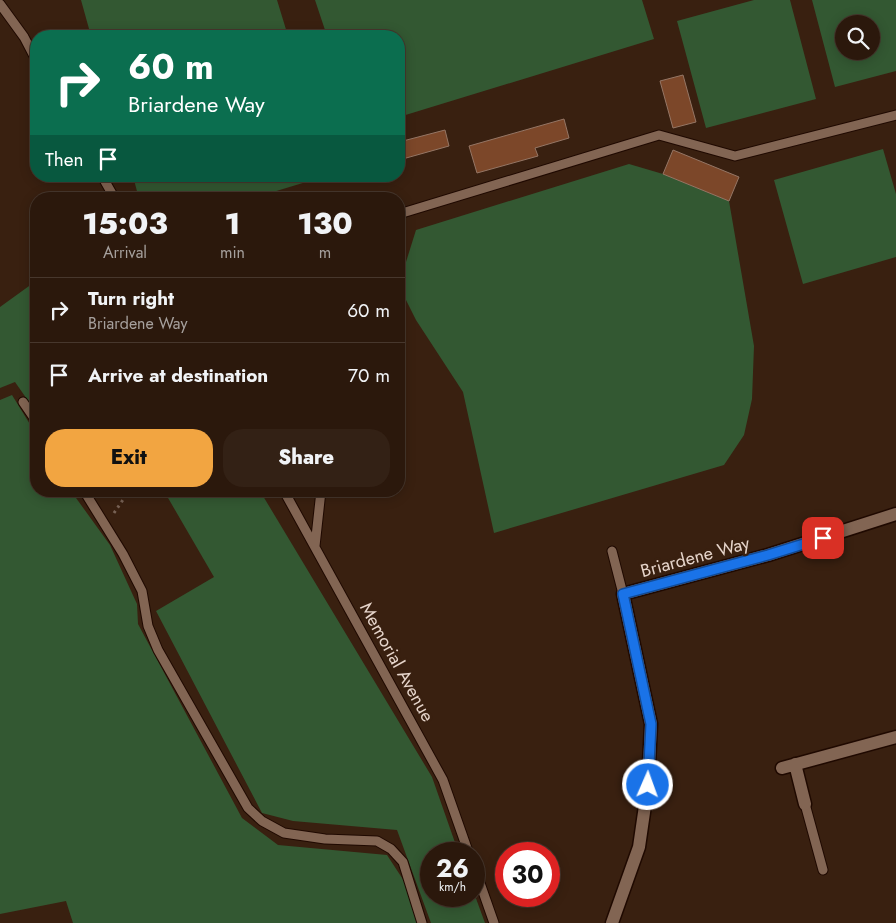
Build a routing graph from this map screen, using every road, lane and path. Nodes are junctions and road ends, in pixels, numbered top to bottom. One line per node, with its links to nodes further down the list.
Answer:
1 (0, 4): 2 (lane)
2 (30, 51)
3 (896, 115): 4 (lane)
4 (405, 212)
5 (23, 402): 6 (lane)
6 (30, 412)
7 (88, 497): 12 (lane)
8 (125, 497): 12 (path)
9 (287, 497): 13 (lane, Memorial Avenue)
10 (321, 497): 13 (lane)
11 (896, 514): 15 (street, Briardene Way)
12 (105, 525): 23 (lane)
13 (314, 546): 20 (lane, Memorial Avenue)
14 (612, 551): 15 (lane)
15 (623, 594): 25 (street, Briardene Way)
16 (896, 737): 17 (street)
17 (795, 764): 18 (street); 19 (street)
18 (782, 768)
19 (806, 804): 21 (lane)
20 (465, 842)
21 (824, 870)
22 (485, 897): 24 (lane)
23 (422, 923)
24 (494, 923)
25 (612, 923)

